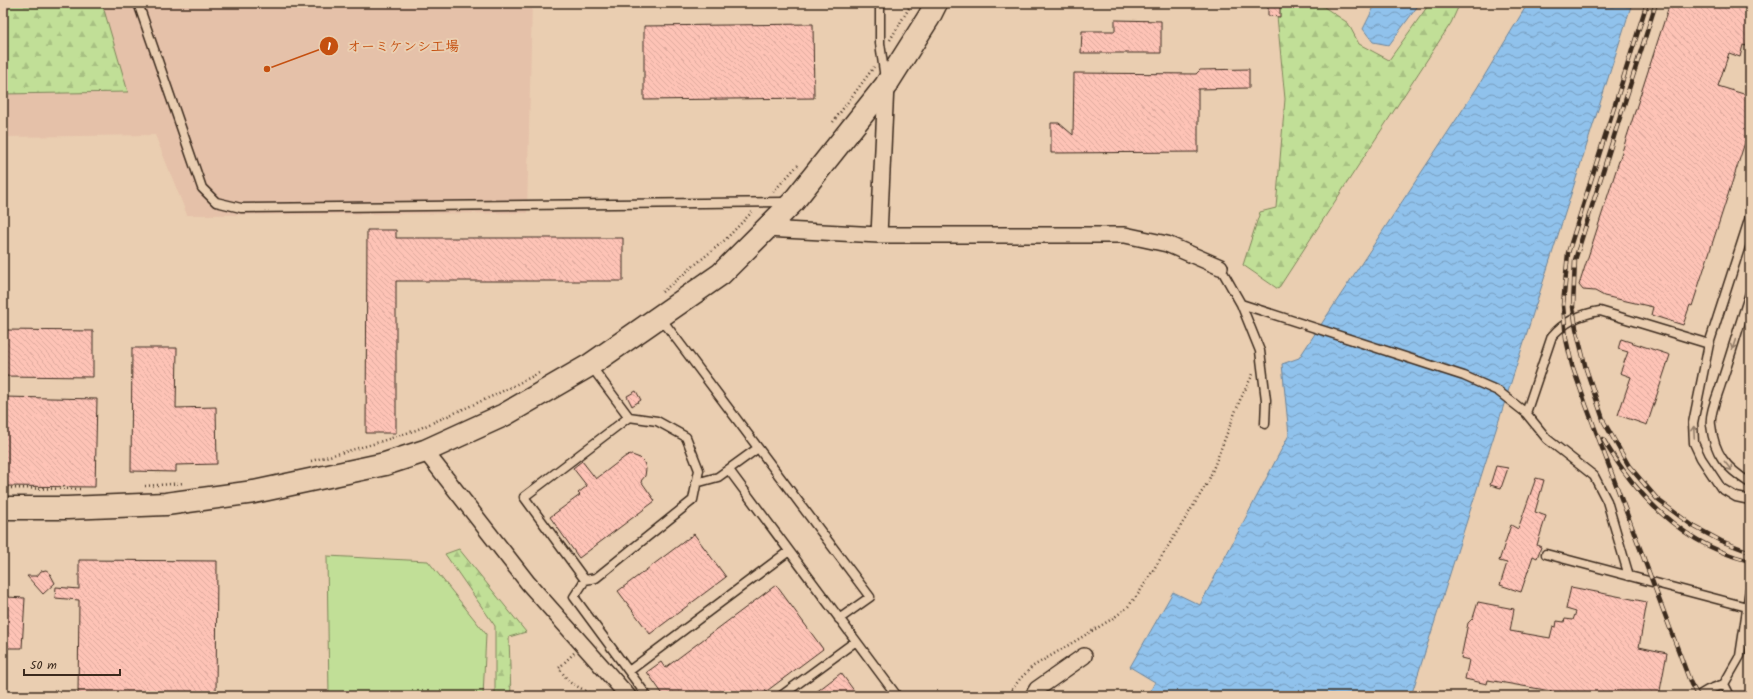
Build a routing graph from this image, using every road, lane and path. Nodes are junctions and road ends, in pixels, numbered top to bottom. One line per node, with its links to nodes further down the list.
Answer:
1 (138, 3): 9 (lane)
2 (880, 3): 5 (lane)
3 (912, 3): 5 (path)
4 (936, 3): 6 (street)
5 (882, 54): 6 (lane); 7 (path)
6 (886, 85): 10 (street); 13 (street)
7 (832, 123)
8 (803, 160): 9 (path)
9 (762, 202): 10 (lane); 16 (path)
10 (793, 202): 12 (street)
11 (1750, 217): 19 (lane)
12 (765, 229): 13 (street); 18 (street)
13 (879, 235): 14 (street)
14 (1220, 267): 17 (lane)
15 (1750, 293): 32 (lane, one-way to 32)
16 (660, 294)
17 (1241, 304): 20 (lane); 23 (lane)
18 (660, 316): 21 (street); 26 (lane)
19 (1709, 344): 23 (lane); 36 (lane, one-way to 19)
20 (1260, 351): 25 (lane); 55 (path)
21 (590, 365): 24 (lane); 27 (street)
22 (548, 368): 28 (path)
23 (1526, 413): 40 (lane)
24 (629, 417): 31 (lane); 41 (lane)
25 (1265, 424)
26 (758, 448): 29 (lane); 44 (lane)
27 (425, 451): 37 (street); 46 (street)
28 (308, 462)
29 (729, 470): 31 (lane); 38 (lane)
30 (191, 482): 33 (path)
31 (696, 483): 41 (lane)
32 (1750, 483)
33 (139, 487)
34 (3, 488): 35 (path)
35 (86, 489)
36 (1750, 500)
37 (3, 508)
38 (789, 551): 44 (lane); 48 (lane)
39 (1546, 554): 40 (lane)
40 (1630, 576): 43 (lane)
41 (584, 580): 48 (lane)
42 (1750, 590): 43 (lane)
43 (1747, 607): 49 (lane)
44 (839, 619): 45 (lane)
45 (856, 641): 53 (lane); 54 (lane)
46 (583, 644): 50 (path); 51 (street)
47 (1084, 656): 56 (street)
48 (629, 671): 52 (lane)
49 (1724, 684): 57 (lane); 58 (lane)
50 (595, 696)
51 (628, 696)
52 (647, 696)
53 (781, 696)
54 (897, 696)
55 (1007, 696)
56 (1033, 696)
57 (1698, 696)
58 (1730, 696)

